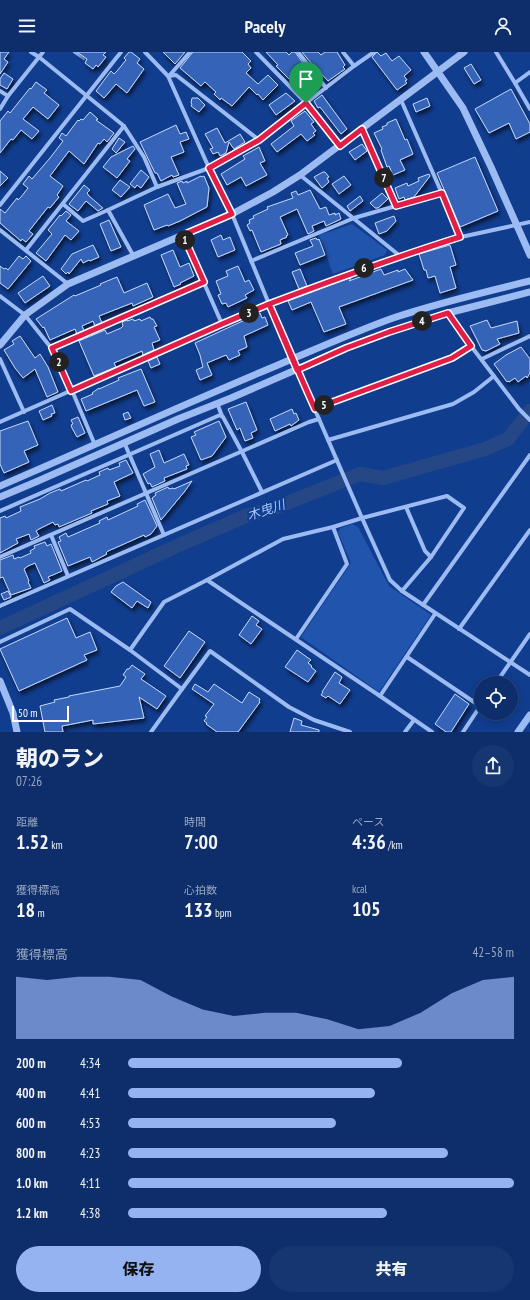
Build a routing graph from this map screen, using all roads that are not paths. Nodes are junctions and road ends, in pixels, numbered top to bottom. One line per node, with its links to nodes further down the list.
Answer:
1 (32, 52): 13 (street)
2 (43, 52): 13 (street)
3 (121, 52): 21 (street)
4 (145, 52): 17 (street)
5 (190, 52): 17 (street)
6 (256, 52): 24 (street)
7 (298, 52): 19 (street)
8 (343, 52): 14 (street)
9 (374, 52): 14 (street)
10 (424, 52): 15 (street)
11 (464, 52): 15 (street)
12 (496, 52): 18 (street)
13 (39, 57): 21 (street); 22 (street)
14 (354, 66): 19 (street)
15 (439, 72): 23 (street); 42 (street)
16 (530, 72): 18 (street)
17 (168, 76): 29 (street); 31 (street)
18 (515, 83): 26 (street)
19 (326, 88): 24 (street)
20 (0, 91): 22 (street)
21 (86, 95): 27 (street); 36 (street)
22 (8, 96): 25 (street)
23 (401, 100): 28 (street); 34 (street)
24 (306, 103): 29 (street); 30 (street)
25 (0, 109)
26 (530, 109)
27 (124, 126): 33 (street); 35 (street)
28 (362, 129): 30 (street); 37 (street)
29 (259, 140): 31 (street)
30 (340, 146): 32 (street)
31 (209, 168): 33 (street); 39 (street)
32 (300, 175): 39 (street); 40 (street)
33 (157, 187): 38 (street)
34 (442, 193): 37 (street); 45 (street)
35 (63, 204): 38 (street); 46 (street)
36 (0, 205)
37 (396, 206): 40 (street)
38 (108, 210): 47 (street)
39 (232, 214): 44 (street); 50 (street)
40 (354, 218): 49 (street); 50 (street)
41 (530, 222): 42 (street)
42 (516, 225): 45 (street); 48 (street)
43 (0, 230): 46 (street)
44 (183, 235): 47 (street); 52 (street)
45 (460, 237): 49 (street)
46 (26, 250): 53 (street)
47 (133, 255): 53 (street)
48 (530, 255)
49 (400, 256): 56 (street)
50 (251, 261): 56 (street)
51 (530, 281): 64 (street)
52 (204, 282): 59 (street); 63 (street)
53 (68, 284): 58 (street)
54 (530, 292): 57 (street)
55 (0, 296): 58 (street)
56 (269, 304): 59 (street); 64 (street)
57 (448, 313): 62 (street); 67 (street)
58 (25, 315): 61 (street); 63 (street)
59 (222, 324): 69 (street)
60 (530, 336): 66 (street)
61 (0, 345)
62 (471, 346): 66 (street); 71 (street)
63 (52, 348): 69 (street)
64 (293, 358): 67 (street); 79 (street)
65 (0, 359): 72 (street)
66 (482, 359): 68 (street)
67 (297, 370): 70 (street); 71 (street)
68 (494, 376): 75 (street); 77 (street)
69 (71, 391): 72 (street); 79 (street)
70 (217, 403): 73 (street); 78 (street)
71 (315, 409): 74 (street)
72 (24, 412): 76 (street)
73 (223, 417): 80 (street); 81 (street)
74 (319, 419): 77 (street); 80 (street)
75 (530, 420)
76 (0, 422)
77 (328, 440): 83 (street)
78 (124, 442): 81 (street); 87 (street)
79 (95, 446): 84 (street)
80 (242, 452): 85 (street); 86 (street)
81 (129, 454): 86 (street); 89 (street)
82 (530, 455): 100 (street)
83 (337, 460): 85 (street); 90 (street)
84 (0, 486)
85 (262, 492): 94 (street)
86 (145, 494): 93 (street); 94 (street)
87 (0, 496)
88 (406, 507): 90 (street); 96 (street); 96 (street)
89 (0, 511)
90 (362, 518): 91 (street); 99 (street)
91 (333, 527): 98 (street); 105 (street)
92 (530, 530): 103 (street)
93 (51, 535): 95 (street); 97 (street)
94 (164, 535): 97 (street)
95 (0, 557)
96 (431, 557): 99 (street)
97 (68, 576): 101 (street)
98 (207, 580): 105 (street); 107 (street)
99 (402, 591): 100 (street)
100 (423, 605): 102 (street)
101 (0, 606)
102 (435, 614): 103 (street); 108 (street)
103 (459, 629): 109 (street)
104 (530, 634): 109 (street)
105 (296, 639): 114 (street)
106 (0, 642): 107 (street)
107 (130, 650): 113 (street)
108 (407, 657): 114 (street); 115 (street)
109 (510, 663): 110 (street); 111 (street)
110 (501, 676)
111 (530, 676)
112 (0, 681): 119 (street)
113 (182, 689): 120 (street); 121 (street)
114 (380, 696): 118 (street)
115 (474, 700)
116 (474, 715): 124 (street)
117 (530, 715): 125 (street)
118 (414, 720): 122 (street); 123 (street)
119 (17, 732)
120 (151, 732)
121 (350, 732)
122 (405, 732)
123 (432, 732)
124 (462, 732)
125 (518, 732)

